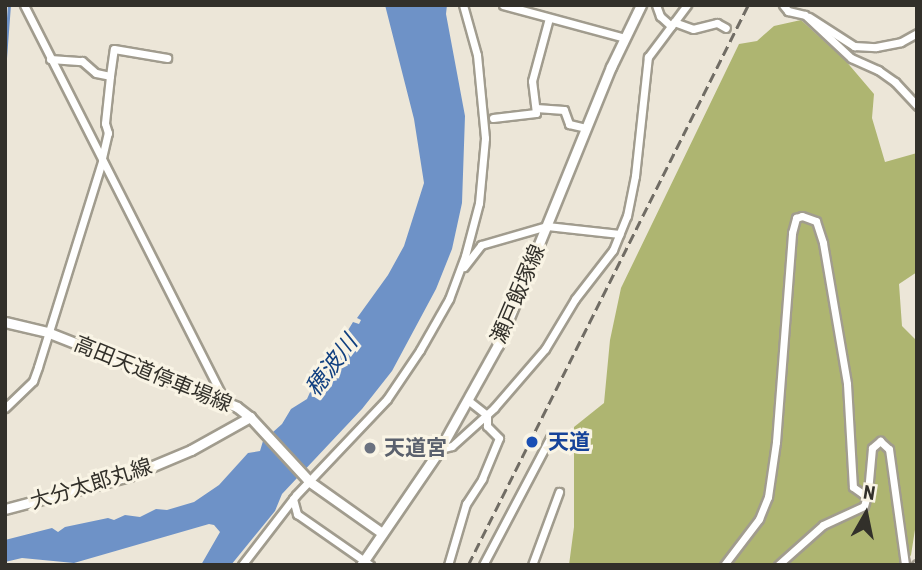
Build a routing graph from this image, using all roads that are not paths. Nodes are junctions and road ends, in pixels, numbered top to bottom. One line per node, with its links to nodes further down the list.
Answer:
1 (24, 5): 15 (street)
2 (463, 5): 24 (street)
3 (503, 5): 9 (street)
4 (641, 5): 13 (main road, 瀬戸飯塚線)
5 (656, 5): 10 (street)
6 (687, 5): 10 (street)
7 (783, 5): 8 (street)
8 (805, 15): 12 (street); 17 (street)
9 (549, 18): 13 (street); 18 (street)
10 (673, 24): 11 (street); 23 (street)
11 (726, 28)
12 (917, 33)
13 (625, 38): 20 (main road, 瀬戸飯塚線)
14 (167, 58): 16 (street)
15 (50, 59): 16 (street); 21 (street)
16 (110, 76): 21 (street)
17 (917, 106)
18 (536, 108): 19 (street); 20 (street)
19 (493, 118)
20 (587, 128): 22 (main road, 瀬戸飯塚線)
21 (102, 160): 26 (street); 27 (street)
22 (547, 226): 23 (street); 24 (street); 28 (main road, 瀬戸飯塚線)
23 (620, 234): 30 (street)
24 (459, 273): 34 (street)
25 (5, 322): 26 (main road, 高田天道停車場線)
26 (47, 332): 27 (main road, 高田天道停車場線); 29 (street)
27 (224, 400): 31 (main road, 高田天道停車場線)
28 (469, 401): 30 (street); 33 (main road, 瀬戸飯塚線)
29 (5, 408)
30 (487, 415): 33 (street); 42 (street)
31 (251, 418): 34 (main road, 高田天道停車場線); 38 (main road, 大分太郎丸線)
32 (551, 436): 43 (street)
33 (440, 449): 39 (main road, 瀬戸飯塚線)
34 (308, 480): 37 (street); 39 (main road, 高田天道停車場線)
35 (559, 492): 44 (street)
36 (867, 492): 45 (street); 46 (street); 47 (street)
37 (293, 499): 40 (street); 41 (street)
38 (5, 509)
39 (382, 533): 40 (main road, 瀬戸飯塚線)
40 (365, 563)
41 (242, 565)
42 (448, 565)
43 (483, 565)
44 (532, 565)
45 (724, 565)
46 (778, 565)
47 (905, 565)

